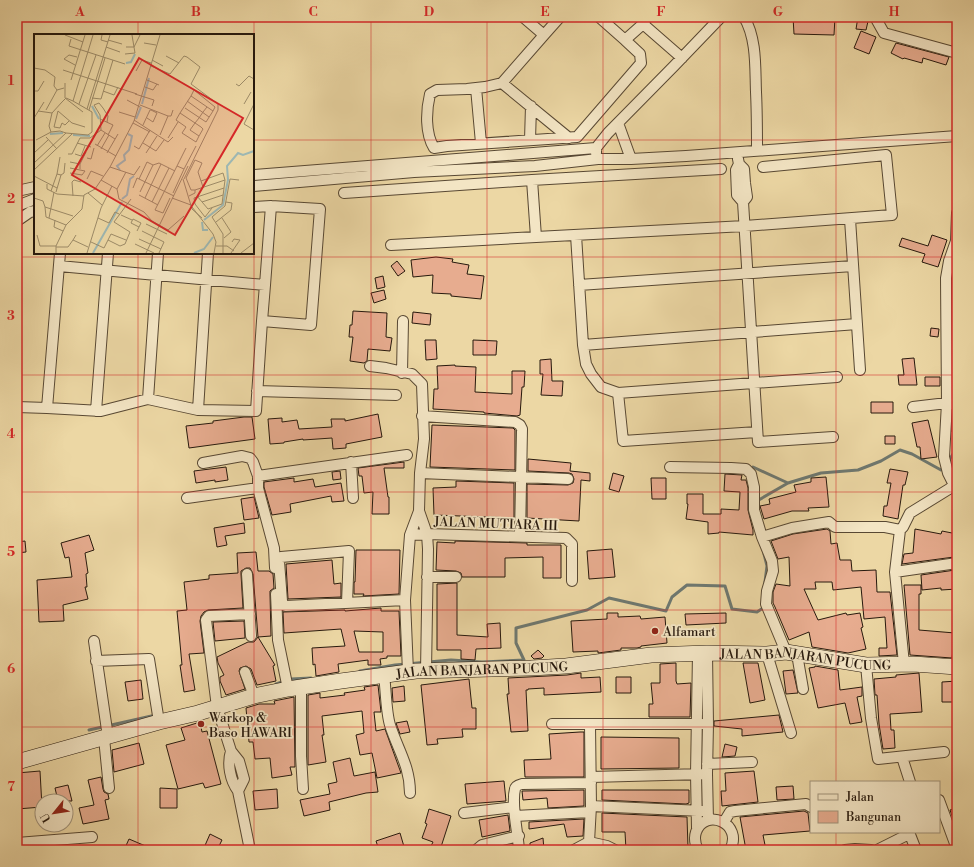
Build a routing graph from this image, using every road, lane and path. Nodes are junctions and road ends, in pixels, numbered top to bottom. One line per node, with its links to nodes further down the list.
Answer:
1 (523, 17): 8 (street)
2 (560, 17): 8 (street)
3 (721, 17): 11 (street)
4 (744, 17): 21 (street)
5 (874, 17): 10 (street)
6 (601, 18): 9 (street)
7 (645, 20): 9 (street); 11 (street)
8 (544, 35): 12 (street)
9 (625, 40): 17 (street)
10 (957, 53)
11 (682, 58): 15 (street)
12 (502, 83): 13 (street); 14 (street)
13 (476, 88): 19 (street); 19 (street)
14 (531, 106): 17 (street); 18 (street)
15 (618, 123): 20 (street); 24 (street)
16 (957, 136): 21 (street)
17 (569, 138): 18 (street)
18 (530, 140): 19 (street)
19 (481, 143)
20 (596, 148): 23 (street); 27 (street)
21 (758, 151): 22 (street)
22 (737, 152): 24 (street); 43 (street)
23 (598, 159): 24 (street); 30 (street)
24 (630, 160)
25 (762, 166): 41 (street)
26 (721, 169): 29 (street)
27 (301, 172): 28 (street); 30 (street)
28 (254, 175)
29 (532, 180): 34 (street); 45 (street)
30 (303, 183): 31 (street)
31 (254, 186)
32 (34, 187): 33 (street)
33 (17, 191)
34 (344, 193)
35 (34, 199): 36 (street)
36 (17, 206)
37 (271, 206): 38 (street); 57 (street); 59 (street)
38 (254, 207)
39 (34, 212): 42 (street)
40 (957, 214): 73 (street)
41 (850, 219): 43 (street); 52 (street)
42 (17, 221)
43 (745, 226): 44 (street); 54 (street)
44 (576, 235): 45 (street); 58 (street)
45 (536, 237): 46 (street)
46 (391, 245)
47 (60, 254): 51 (street)
48 (108, 254): 53 (street)
49 (158, 254): 55 (street)
50 (208, 254): 56 (street)
51 (59, 266): 53 (street); 76 (street)
52 (853, 266): 54 (street); 61 (street)
53 (106, 270): 55 (street); 78 (street)
54 (747, 274): 58 (street); 62 (street)
55 (156, 275): 56 (street); 72 (street)
56 (206, 280): 57 (street); 77 (street)
57 (264, 285): 59 (street)
58 (578, 285): 63 (street)
59 (262, 321): 69 (street)
60 (403, 321): 66 (street)
61 (857, 324): 62 (street); 65 (street)
62 (751, 332): 63 (street); 68 (street)
63 (583, 345): 70 (street)
64 (370, 366): 66 (street)
65 (860, 370)
66 (402, 373): 79 (street)
67 (836, 377): 68 (street)
68 (754, 383): 70 (street); 80 (street)
69 (257, 391): 71 (street); 77 (street)
70 (618, 393): 80 (street)
71 (396, 395)
72 (148, 399): 77 (street); 78 (street)
73 (952, 404): 75 (street); 94 (street)
74 (17, 407): 76 (street)
75 (913, 407)
76 (47, 408): 78 (street)
77 (198, 410)
78 (96, 411)
79 (422, 416): 86 (street); 88 (street)
80 (757, 432): 81 (street)
81 (834, 437)
82 (407, 455): 83 (street)
83 (351, 462): 87 (street); 92 (street)
84 (203, 463): 87 (street)
85 (670, 467): 98 (street)
86 (420, 473): 88 (street); 93 (street)
87 (258, 476): 90 (street)
88 (522, 477): 89 (street); 97 (street)
89 (568, 479)
90 (258, 488): 91 (street); 121 (street)
91 (187, 498)
92 (353, 498)
93 (419, 511): 95 (street); 96 (street)
94 (900, 530): 98 (street); 100 (street)
95 (427, 534): 96 (street, JALAN MUTIARA III); 97 (street, JALAN MUTIARA III); 102 (street)
96 (410, 535): 105 (street)
97 (520, 536): 104 (street, JALAN MUTIARA III)
98 (762, 537): 111 (street)
99 (957, 563): 100 (street)
100 (896, 572): 115 (street)
101 (247, 574): 107 (street)
102 (427, 577): 103 (street); 114 (street)
103 (456, 577)
104 (572, 581)
105 (405, 600): 106 (street); 117 (street)
106 (347, 603): 106 (street)
107 (250, 614): 108 (street); 124 (street)
108 (251, 636)
109 (94, 641): 113 (street)
110 (703, 653): 112 (street, JALAN BANJARAN PUCUNG); 114 (street, JALAN BANJARAN PUCUNG); 127 (street); 128 (street)
111 (791, 653): 112 (street, JALAN BANJARAN PUCUNG); 116 (street, JALAN BANJARAN PUCUNG); 122 (street)
112 (767, 654): 131 (street)
113 (96, 661): 125 (street); 130 (street)
114 (426, 664): 117 (street, JALAN BANJARAN PUCUNG)
115 (904, 664): 116 (street, JALAN BANJARAN PUCUNG); 118 (street, JALAN BANJARAN PUCUNG)
116 (866, 665): 133 (street)
117 (408, 666): 120 (street, JALAN BANJARAN PUCUNG)
118 (957, 667)
119 (245, 672): 123 (street)
120 (384, 675): 121 (street, JALAN BANJARAN PUCUNG); 142 (street)
121 (290, 684): 123 (street, JALAN BANJARAN PUCUNG); 141 (street)
122 (803, 689)
123 (252, 692): 124 (street, JALAN BANJARAN PUCUNG)
124 (216, 702): 125 (street, JALAN BANJARAN PUCUNG); 156 (street)
125 (158, 716): 130 (street, JALAN BANJARAN PUCUNG)
126 (552, 724): 129 (street)
127 (696, 724): 128 (street); 129 (street); 137 (street)
128 (708, 724): 136 (street)
129 (590, 725): 138 (street)
130 (106, 732): 134 (street, JALAN BANJARAN PUCUNG); 140 (street)
131 (791, 733)
132 (944, 752): 133 (street)
133 (902, 757): 139 (street)
134 (17, 762)
135 (752, 762): 136 (street)
136 (707, 769): 137 (street); 148 (street)
137 (696, 774): 138 (street); 148 (street)
138 (591, 780): 145 (street); 146 (street)
139 (910, 781)
140 (110, 788)
141 (303, 789)
142 (410, 793)
143 (940, 803): 155 (street)
144 (810, 806): 149 (street)
145 (591, 809): 146 (street); 148 (street); 153 (street)
146 (515, 811): 147 (street); 151 (street)
147 (464, 813)
148 (704, 814): 149 (street); 161 (street)
149 (724, 822): 162 (street)
150 (909, 833): 165 (street); 166 (street)
151 (518, 836): 157 (street); 158 (street)
152 (92, 837): 154 (street)
153 (589, 842): 159 (street); 160 (street)
154 (17, 843)
155 (957, 849)
156 (250, 850)
157 (476, 850)
158 (519, 850)
159 (574, 850)
160 (615, 850)
161 (698, 850)
162 (730, 850)
163 (845, 850): 164 (street)
164 (871, 850)
165 (876, 850)
166 (916, 850)

